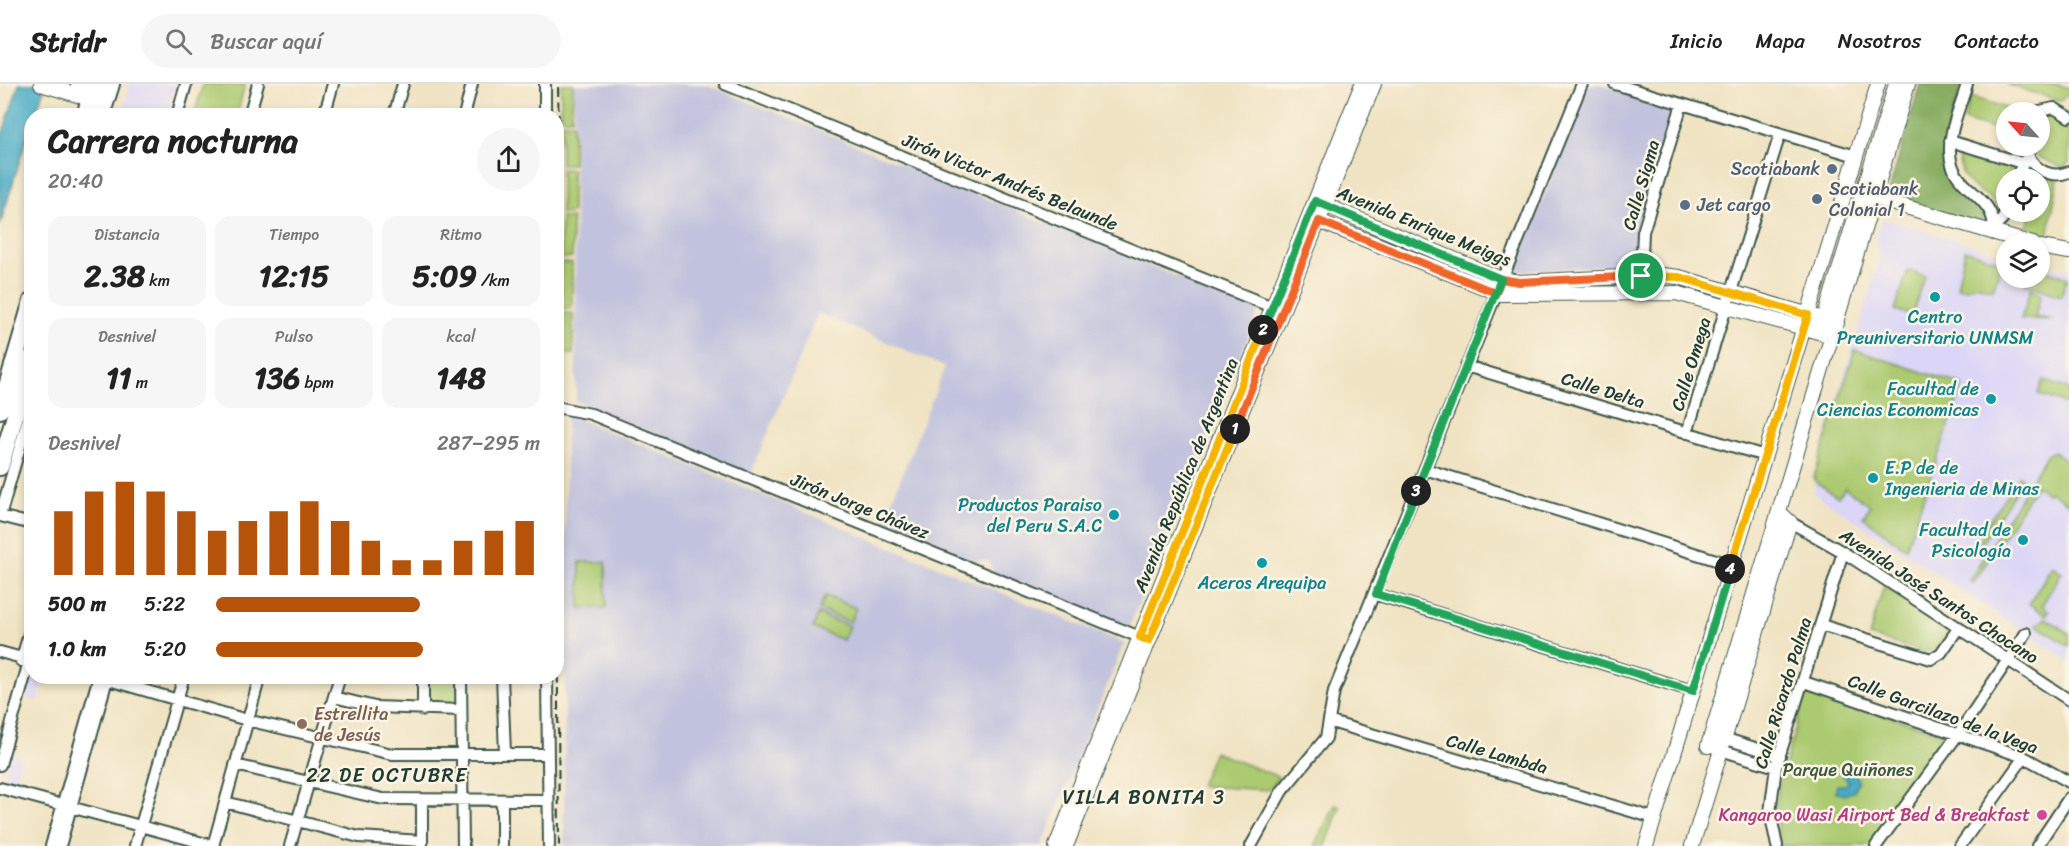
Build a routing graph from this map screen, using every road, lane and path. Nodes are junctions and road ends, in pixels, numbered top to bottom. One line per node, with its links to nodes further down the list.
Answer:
1 (41, 84): 18 (main road)
2 (186, 84): 21 (street)
3 (258, 84): 22 (street)
4 (333, 84): 23 (street)
5 (403, 84): 24 (street)
6 (472, 84): 25 (street)
7 (545, 84): 26 (street)
8 (725, 84): 17 (street, Jirón Victor Andrés Belaunde)
9 (1362, 84): 37 (main road, Avenida República de Argentina)
10 (1374, 84): 37 (main road, Avenida República de Argentina)
11 (1582, 84): 51 (street)
12 (1615, 84): 19 (street)
13 (1878, 84): 31 (main road)
14 (1896, 84): 36 (main road)
15 (1908, 84): 36 (main road)
16 (1967, 84): 30 (street)
17 (741, 87): 58 (street, Jirón Victor Andrés Belaunde)
18 (95, 93): 20 (highway)
19 (1682, 104): 29 (street); 50 (street, Calle Sigma)
20 (88, 108)
21 (179, 108)
22 (251, 108)
23 (326, 108)
24 (396, 108)
25 (466, 108)
26 (545, 108)
27 (2050, 109): 28 (street)
28 (2069, 117)
29 (1780, 134): 31 (street); 54 (street, Calle Omega)
30 (1950, 141): 33 (street); 41 (street)
31 (1856, 156): 59 (main road)
32 (2025, 156): 33 (street)
33 (2025, 160): 34 (street); 35 (street)
34 (2021, 168)
35 (2069, 172)
36 (1867, 200): 41 (main road); 44 (main road); 60 (main road)
37 (1320, 203): 38 (main road, Avenida República de Argentina); 39 (main road, Avenida Enrique Meiggs)
38 (1314, 219): 43 (main road, Avenida Enrique Meiggs); 58 (main road, Avenida República de Argentina)
39 (1360, 220): 43 (main road); 49 (main road, Avenida Enrique Meiggs)
40 (2001, 222): 41 (street)
41 (1994, 231): 42 (main road)
42 (2003, 234)
43 (1353, 235): 53 (main road, Avenida Enrique Meiggs)
44 (1996, 243)
45 (2050, 249): 46 (main road)
46 (2069, 252)
47 (2050, 258): 48 (main road)
48 (2069, 261)
49 (1477, 270): 51 (main road, Avenida Enrique Meiggs); 53 (main road)
50 (1641, 276): 52 (main road, Avenida Enrique Meiggs); 54 (main road, Avenida Enrique Meiggs)
51 (1501, 279): 52 (main road, Avenida Enrique Meiggs); 55 (street)
52 (1545, 281): 56 (main road)
53 (1471, 284): 55 (main road, Avenida Enrique Meiggs)
54 (1731, 291): 57 (street, Calle Omega); 59 (main road, Avenida Enrique Meiggs)
55 (1496, 293): 56 (main road, Avenida Enrique Meiggs); 62 (street)
56 (1546, 296): 57 (main road, Avenida Enrique Meiggs)
57 (1726, 306): 61 (main road, Avenida Enrique Meiggs); 67 (street, Calle Omega)
58 (1277, 309): 80 (main road, Avenida República de Argentina)
59 (1808, 315): 60 (main road, Avenida Enrique Meiggs); 61 (main road)
60 (1828, 328): 61 (main road, Avenida Enrique Meiggs); 72 (main road)
61 (1804, 329): 68 (main road)
62 (1466, 366): 67 (street, Calle Delta); 70 (street)
63 (24, 376): 64 (highway)
64 (22, 395): 66 (highway); 69 (highway); 71 (street)
65 (564, 409): 80 (street, Jirón Jorge Chávez)
66 (0, 410)
67 (1687, 433): 68 (street, Calle Delta)
68 (1765, 456): 75 (main road)
69 (0, 467)
70 (1425, 469): 75 (street); 76 (street)
71 (0, 516): 73 (street)
72 (1785, 518): 74 (street, Avenida José Santos Chocano); 107 (main road)
73 (24, 523)
74 (1843, 552): 77 (street, Calle Ricardo Palma); 78 (street, Avenida José Santos Chocano)
75 (1731, 565): 96 (main road)
76 (1376, 594): 96 (street); 103 (street)
77 (1821, 625): 78 (street); 86 (street, Calle Ricardo Palma)
78 (1959, 627): 83 (street, Avenida José Santos Chocano)
79 (2026, 633): 83 (street)
80 (1145, 639): 138 (main road, Avenida República de Argentina); 139 (main road, Avenida República de Argentina)
81 (0, 652): 82 (street)
82 (24, 656)
83 (2006, 661): 99 (street, Avenida José Santos Chocano); 104 (street)
84 (24, 668): 105 (street)
85 (24, 672): 113 (street)
86 (1804, 682): 104 (street, Calle Garcilazo de la Vega); 111 (street, Calle Ricardo Palma)
87 (99, 684): 125 (street)
88 (124, 684): 98 (street)
89 (182, 684): 98 (street)
90 (258, 684): 102 (street)
91 (338, 684): 97 (street)
92 (423, 684): 100 (street)
93 (460, 684): 101 (street)
94 (502, 684): 108 (street)
95 (548, 684): 109 (street)
96 (1693, 691): 126 (main road)
97 (334, 697): 100 (street); 106 (street)
98 (177, 700): 102 (street); 128 (street)
99 (2069, 700)
100 (423, 710): 101 (street)
101 (461, 710): 110 (street)
102 (247, 720): 106 (street); 114 (street)
103 (1330, 727): 126 (street, Calle Lambda); 140 (street)
104 (1959, 733): 112 (street, Calle Garcilazo de la Vega); 144 (street)
105 (0, 737)
106 (322, 738): 110 (street); 117 (street)
107 (1716, 742): 111 (street); 115 (street); 142 (main road)
108 (505, 754): 109 (street); 110 (street)
109 (548, 754): 121 (street)
110 (462, 755): 123 (street)
111 (1780, 756): 115 (street, Calle Ricardo Palma)
112 (2024, 757): 116 (street, Calle Garcilazo de la Vega); 145 (street)
113 (0, 765)
114 (235, 765): 117 (street); 124 (street)
115 (1776, 767): 143 (street, Calle Ricardo Palma)
116 (2069, 782)
117 (308, 783): 122 (street); 127 (street)
118 (0, 788): 125 (street)
119 (2069, 798): 146 (street)
120 (502, 800): 121 (street); 123 (street); 136 (street)
121 (548, 800): 137 (street)
122 (422, 801): 123 (street); 129 (street)
123 (462, 801): 135 (street)
124 (225, 802): 127 (street); 133 (street)
125 (67, 806): 128 (street); 130 (street); 131 (street)
126 (1654, 818): 141 (main road)
127 (297, 822): 129 (street); 134 (street)
128 (141, 826): 132 (street); 133 (street)
129 (422, 843)
130 (51, 846)
131 (60, 846)
132 (135, 846)
133 (213, 846)
134 (290, 846)
135 (463, 846)
136 (502, 846)
137 (549, 846)
138 (1056, 846)
139 (1066, 846)
140 (1251, 846)
141 (1646, 846)
142 (1692, 846)
143 (1777, 846)
144 (1876, 846)
145 (1960, 846)
146 (2037, 846)

